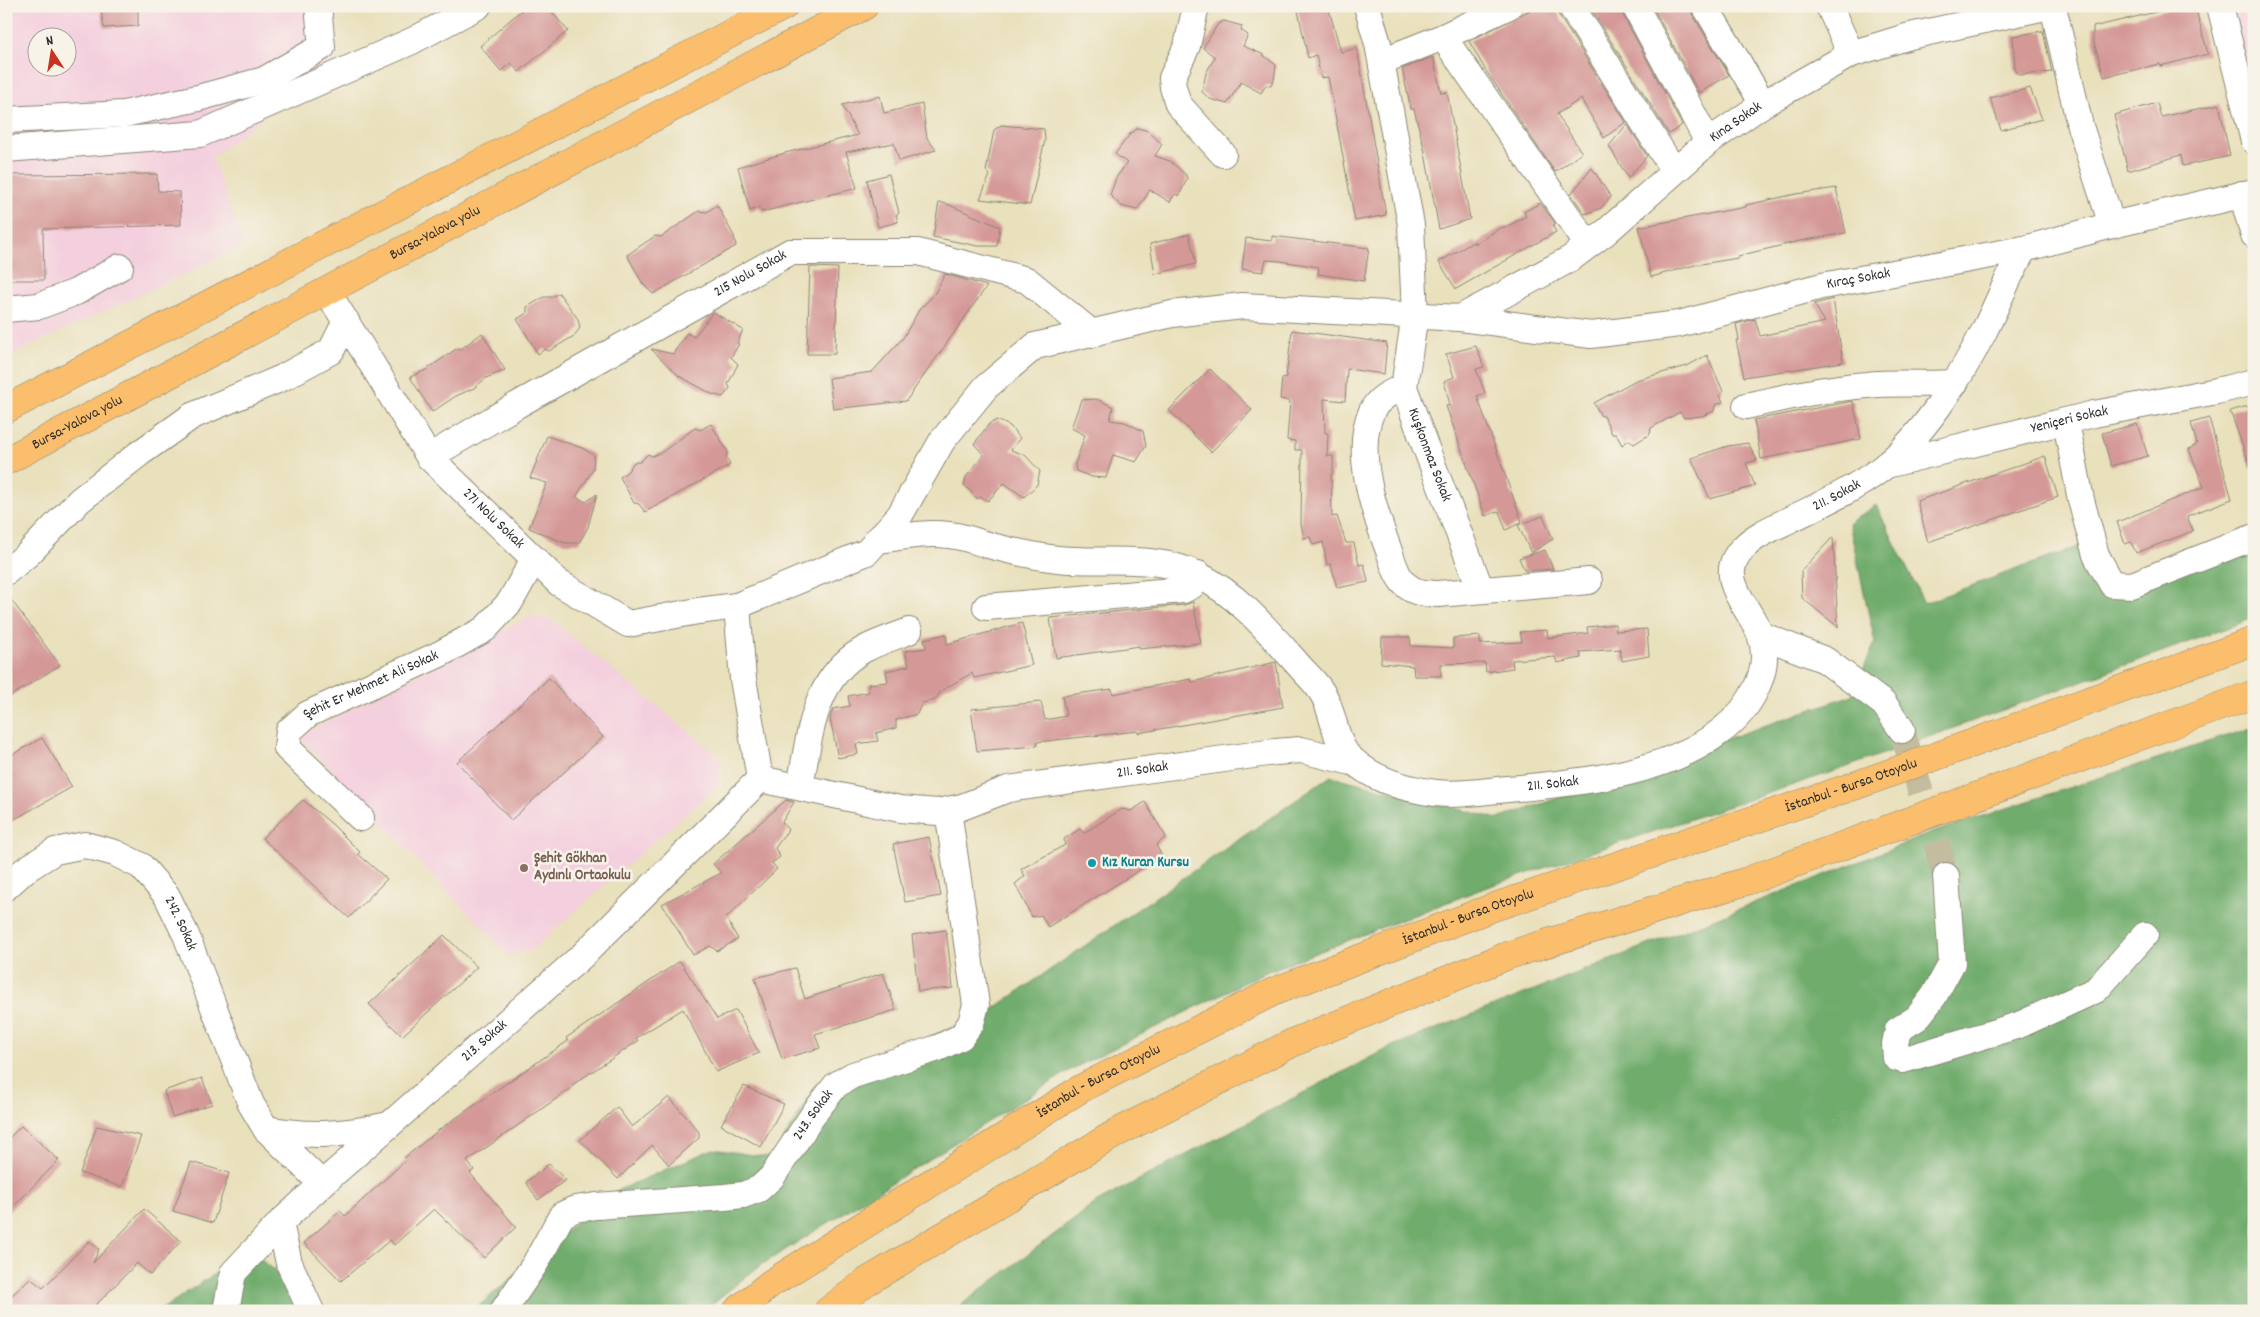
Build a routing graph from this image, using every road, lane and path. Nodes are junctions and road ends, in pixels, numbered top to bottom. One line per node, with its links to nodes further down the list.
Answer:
1 (318, 6): 19 (street)
2 (478, 6): 22 (street)
3 (784, 6): 41 (highway)
4 (864, 6): 31 (highway, Bursa-Yalova yolu)
5 (1196, 6): 23 (street)
6 (1367, 6): 17 (street, Kuşkonmaz Sokak)
7 (1571, 6): 24 (street)
8 (1635, 6): 21 (street)
9 (1705, 6): 18 (street)
10 (1829, 6): 16 (street)
11 (2052, 6): 14 (street, Kına Sokak); 26 (street)
12 (2220, 6): 20 (street)
13 (1506, 7): 15 (street)
14 (1958, 16): 16 (street, Kına Sokak)
15 (1442, 37): 17 (street); 28 (street)
16 (1851, 54): 18 (street, Kına Sokak)
17 (1382, 61): 33 (street, Kuşkonmaz Sokak)
18 (1763, 104): 21 (street, Kına Sokak)
19 (6, 120)
20 (2254, 141)
21 (1708, 142): 24 (street, Kına Sokak)
22 (6, 149)
23 (1223, 154)
24 (1674, 171): 28 (street, Kına Sokak)
25 (2248, 193): 26 (street, Kıraç Sokak); 27 (street)
26 (2112, 225): 29 (street, Kıraç Sokak)
27 (2254, 235)
28 (1588, 245): 34 (street, Kına Sokak)
29 (2024, 249): 34 (street, Kıraç Sokak); 38 (street, 211. Sokak)
30 (120, 267): 32 (street)
31 (327, 291): 35 (street, 271 Nolu Sokak); 44 (highway, Bursa-Yalova yolu)
32 (6, 309)
33 (1414, 315): 34 (street, Kıraç Sokak); 36 (street, Kıraç Sokak); 39 (street, Kuşkonmaz Sokak)
34 (1460, 318)
35 (346, 321): 43 (street, 271 Nolu Sokak); 49 (street)
36 (1093, 334): 43 (street, 215 Nolu Sokak); 47 (street, 271 Nolu Sokak)
37 (2254, 382): 42 (street, Yeniçeri Sokak)
38 (1955, 383): 40 (street); 45 (street, 211. Sokak)
39 (1404, 387): 52 (street, Kuşkonmaz Sokak); 52 (street)
40 (1746, 406)
41 (6, 409)
42 (2066, 422): 45 (street, Yeniçeri Sokak); 46 (street)
43 (429, 457): 48 (street, 271 Nolu Sokak)
44 (6, 461)
45 (1886, 465): 56 (street, 211. Sokak)
46 (2254, 537)
47 (878, 540): 50 (street); 53 (street, 271 Nolu Sokak)
48 (534, 559): 53 (street, 271 Nolu Sokak); 64 (street, Şehit Er Mehmet Ali Sokak)
49 (6, 572)
50 (1198, 574): 54 (street); 60 (street)
51 (1589, 581): 52 (street)
52 (1481, 590)
53 (737, 606): 61 (street)
54 (986, 607)
55 (909, 631): 62 (street)
56 (1761, 635): 59 (street); 60 (street, 211. Sokak)
57 (2254, 641): 76 (highway, İstanbul - Bursa Otoyolu)
58 (2254, 694): 70 (highway)
59 (1902, 730)
60 (1356, 763): 63 (street, 211. Sokak)
61 (760, 779): 62 (street, 211. Sokak); 68 (street, 213. Sokak)
62 (800, 786): 63 (street, 211. Sokak)
63 (948, 810): 75 (street, 243. Sokak)
64 (361, 818)
65 (1946, 876): 67 (street)
66 (6, 886): 69 (street, 242. Sokak)
67 (2145, 935)
68 (390, 1125): 69 (street); 71 (street, 213. Sokak)
69 (266, 1129): 71 (street, 242. Sokak)
70 (1118, 1132): 77 (highway); 78 (highway)
71 (322, 1184): 72 (street, 213. Sokak)
72 (280, 1223): 73 (street, 213. Sokak); 74 (street)
73 (226, 1311)
74 (312, 1311)
75 (503, 1311)
76 (737, 1311)
77 (828, 1311)
78 (860, 1311)

